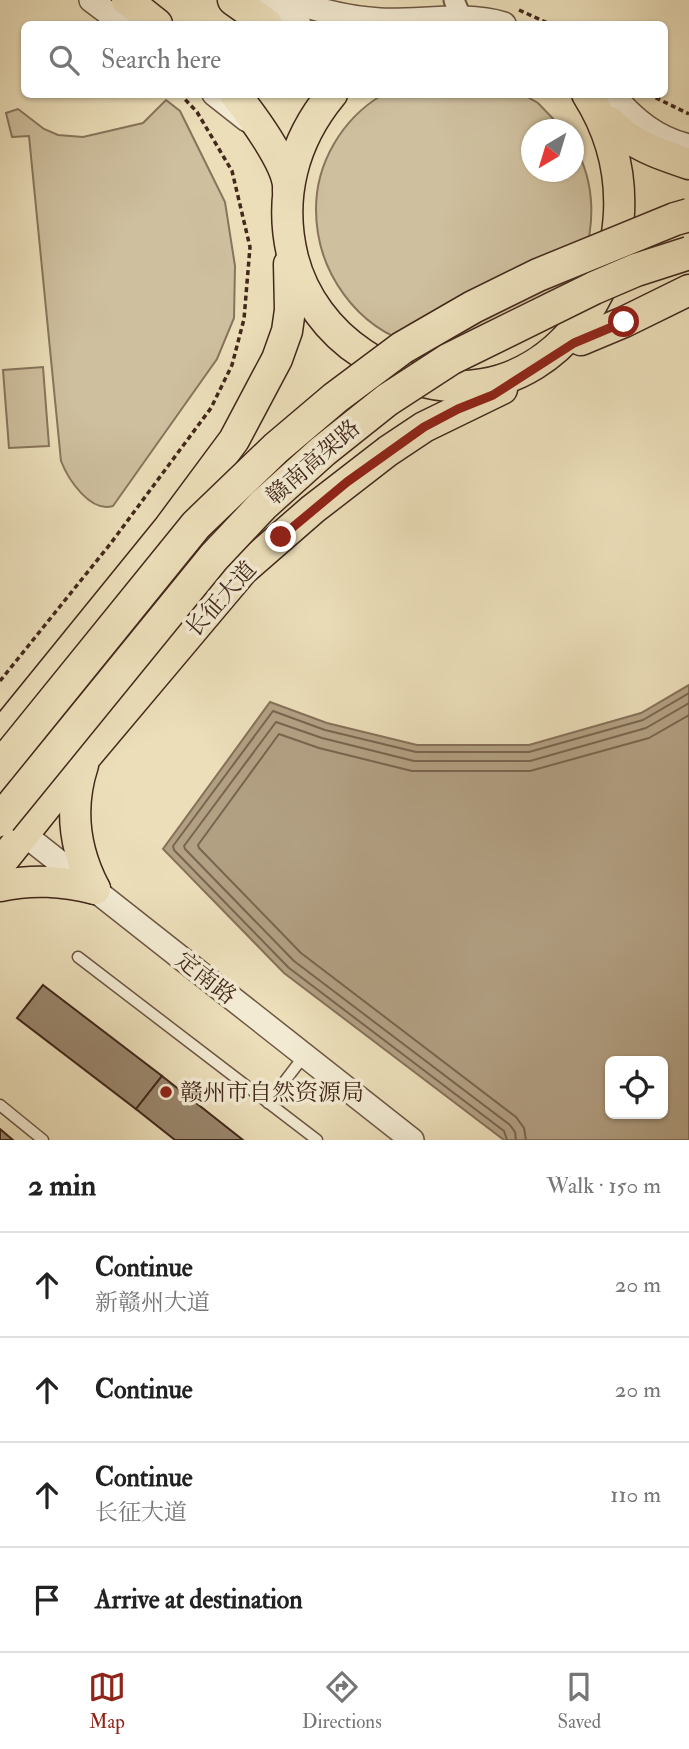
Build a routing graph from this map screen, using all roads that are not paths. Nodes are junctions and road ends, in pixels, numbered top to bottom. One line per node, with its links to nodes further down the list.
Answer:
1 (91, 0): 7 (street)
2 (127, 0): 8 (main road)
3 (233, 0): 9 (main road)
4 (269, 0): 10 (street)
5 (290, 0): 6 (street)
6 (460, 14): 11 (street)
7 (119, 21)
8 (152, 21)
9 (263, 21)
10 (295, 21)
11 (491, 21)
12 (219, 98): 18 (street)
13 (238, 98): 18 (main road)
14 (329, 98): 21 (main road)
15 (597, 98): 26 (main road)
16 (598, 98): 20 (main road)
17 (600, 98): 19 (street)
18 (263, 132): 21 (main road)
19 (689, 146)
20 (689, 164)
21 (286, 206): 23 (main road)
22 (689, 215): 30 (highway, 赣南高架路, bridge)
23 (288, 239): 27 (main road); 28 (main road)
24 (689, 253): 31 (highway, 赣南高架路, bridge)
25 (689, 290): 26 (main road)
26 (574, 343): 27 (main road)
27 (530, 371): 29 (main road, 长征大道)
28 (6, 726)
29 (84, 759): 31 (main road, 长征大道); 34 (main road)
30 (0, 767)
31 (8, 823): 32 (main road, 长征大道); 34 (street, 定南路)
32 (0, 864)
33 (0, 886): 34 (main road)
34 (94, 889): 36 (street, 定南路)
35 (78, 957): 37 (lane)
36 (305, 1055): 37 (lane); 41 (street, 定南路)
37 (268, 1102): 40 (lane)
38 (0, 1105): 39 (lane)
39 (43, 1140)
40 (317, 1140)
41 (412, 1140)

